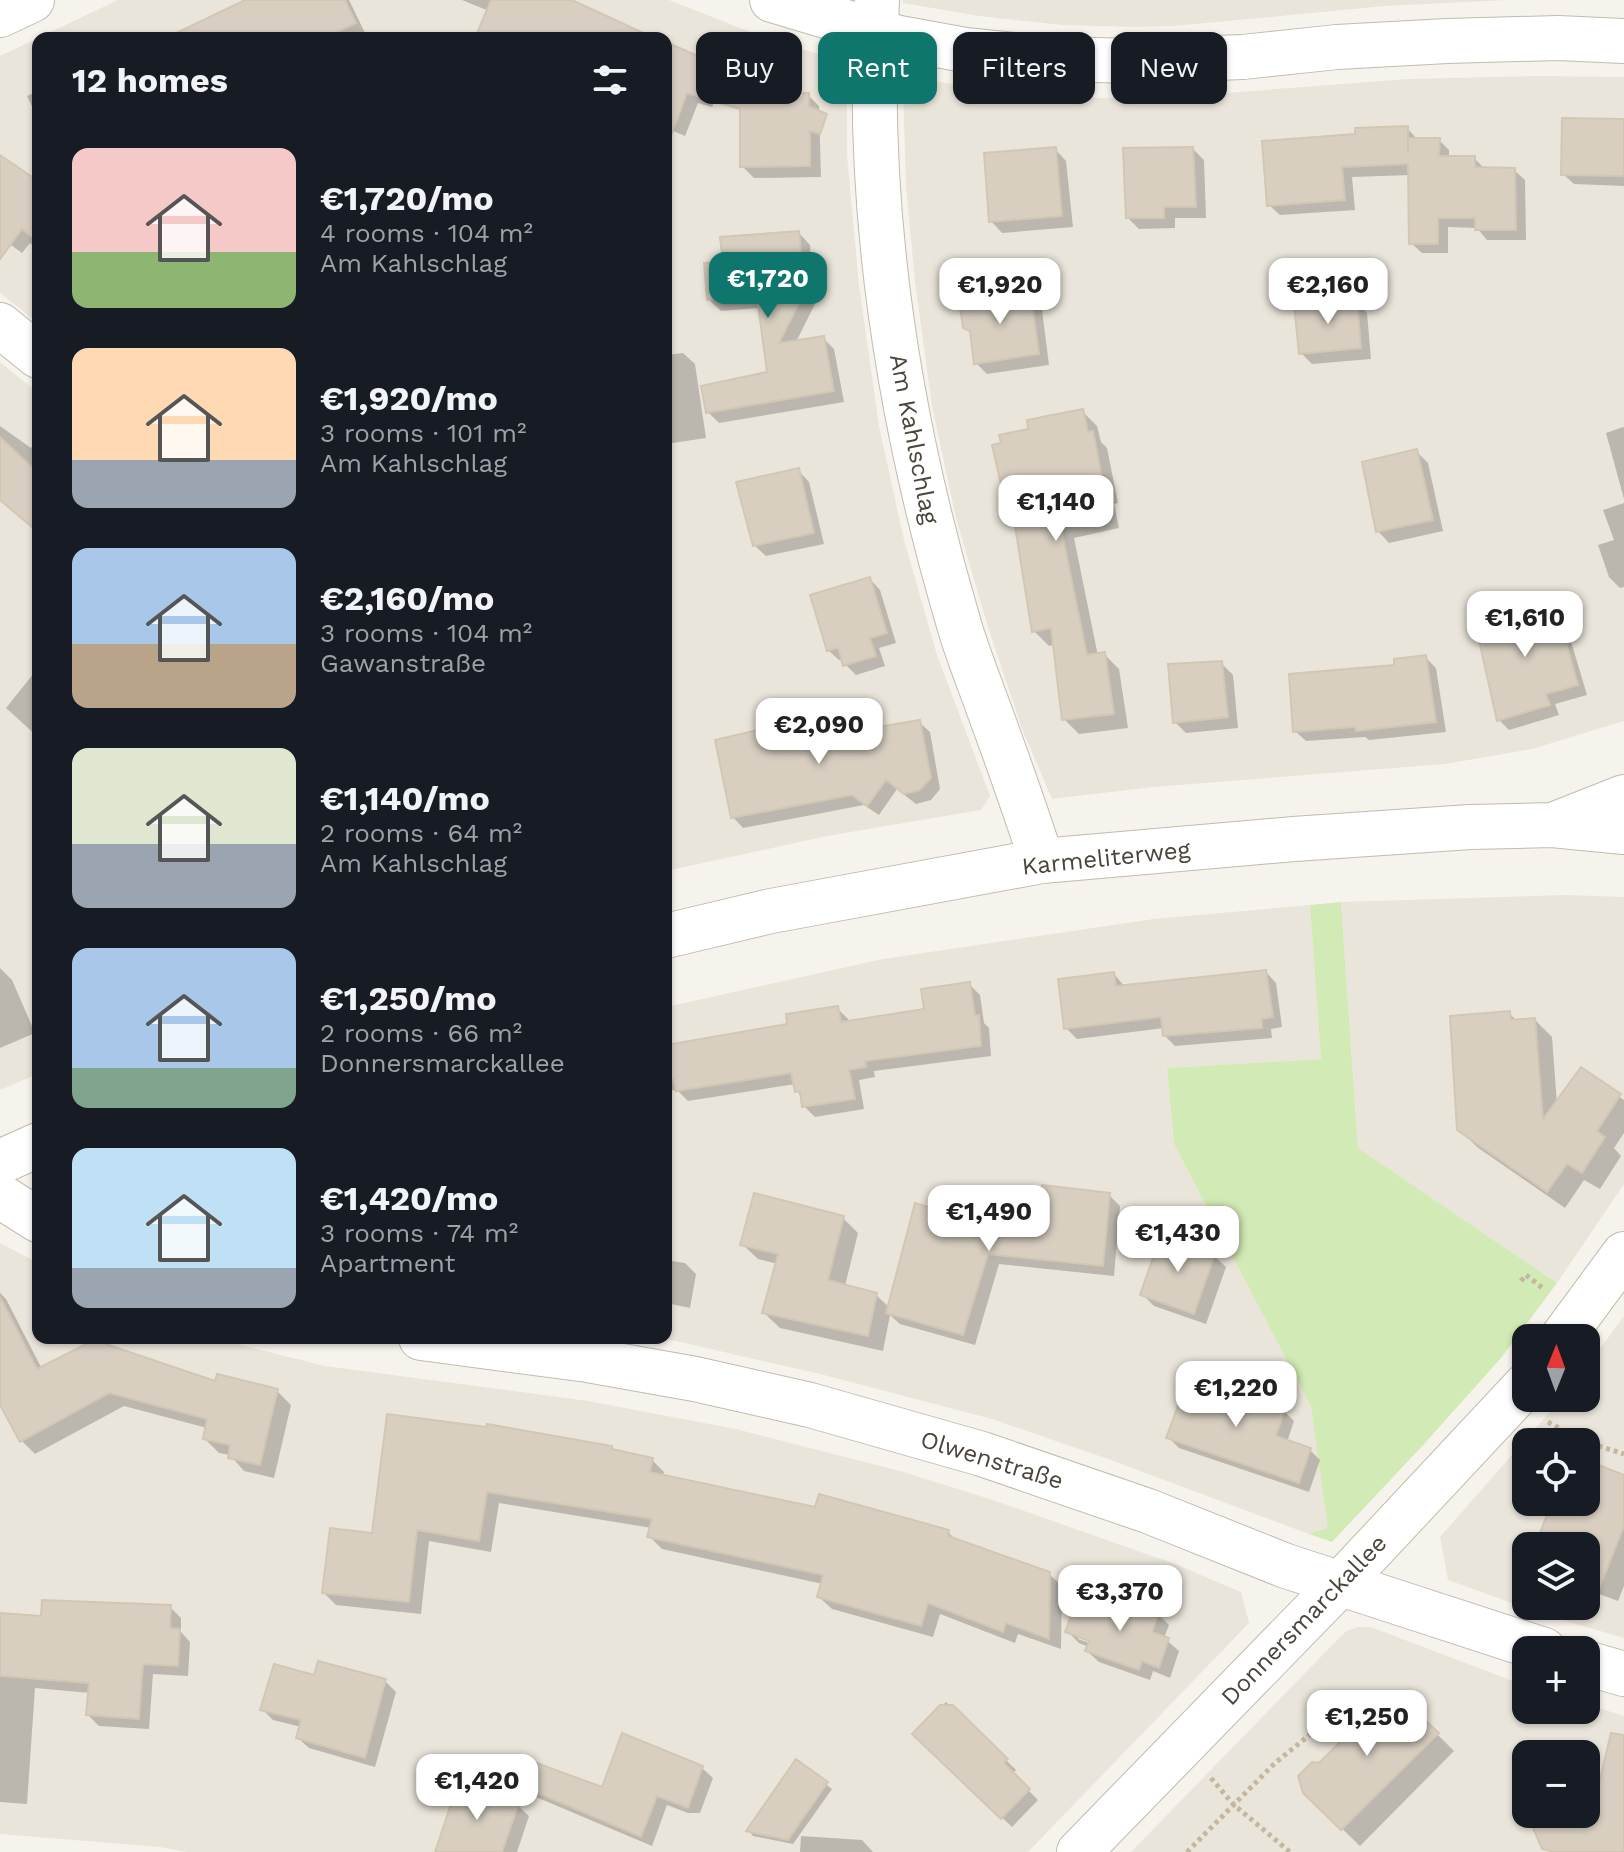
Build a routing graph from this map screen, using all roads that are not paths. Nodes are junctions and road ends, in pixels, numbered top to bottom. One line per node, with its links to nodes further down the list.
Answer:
1 (32, 0): 3 (street)
2 (772, 0): 4 (street)
3 (0, 15)
4 (876, 16): 5 (street); 11 (street, Am Kahlschlag)
5 (1624, 41)
6 (0, 325): 7 (street)
7 (32, 351)
8 (1624, 797): 9 (street, Karmeliterweg)
9 (1552, 825): 10 (street, Karmeliterweg); 11 (street, Karmeliterweg)
10 (1624, 832)
11 (1042, 861): 12 (street, Karmeliterweg)
12 (672, 935)
13 (32, 1148): 14 (street)
14 (0, 1162)
15 (0, 1196): 16 (street)
16 (32, 1216)
17 (1624, 1254): 18 (street)
18 (1572, 1324)
19 (467, 1344): 21 (street, Olwenstraße)
20 (1524, 1412): 21 (street, Donnersmarckallee)
21 (1340, 1584): 22 (street, Olwenstraße); 25 (street, Donnersmarckallee)
22 (1512, 1640)
23 (1600, 1667): 24 (street)
24 (1624, 1674)
25 (1079, 1852)

